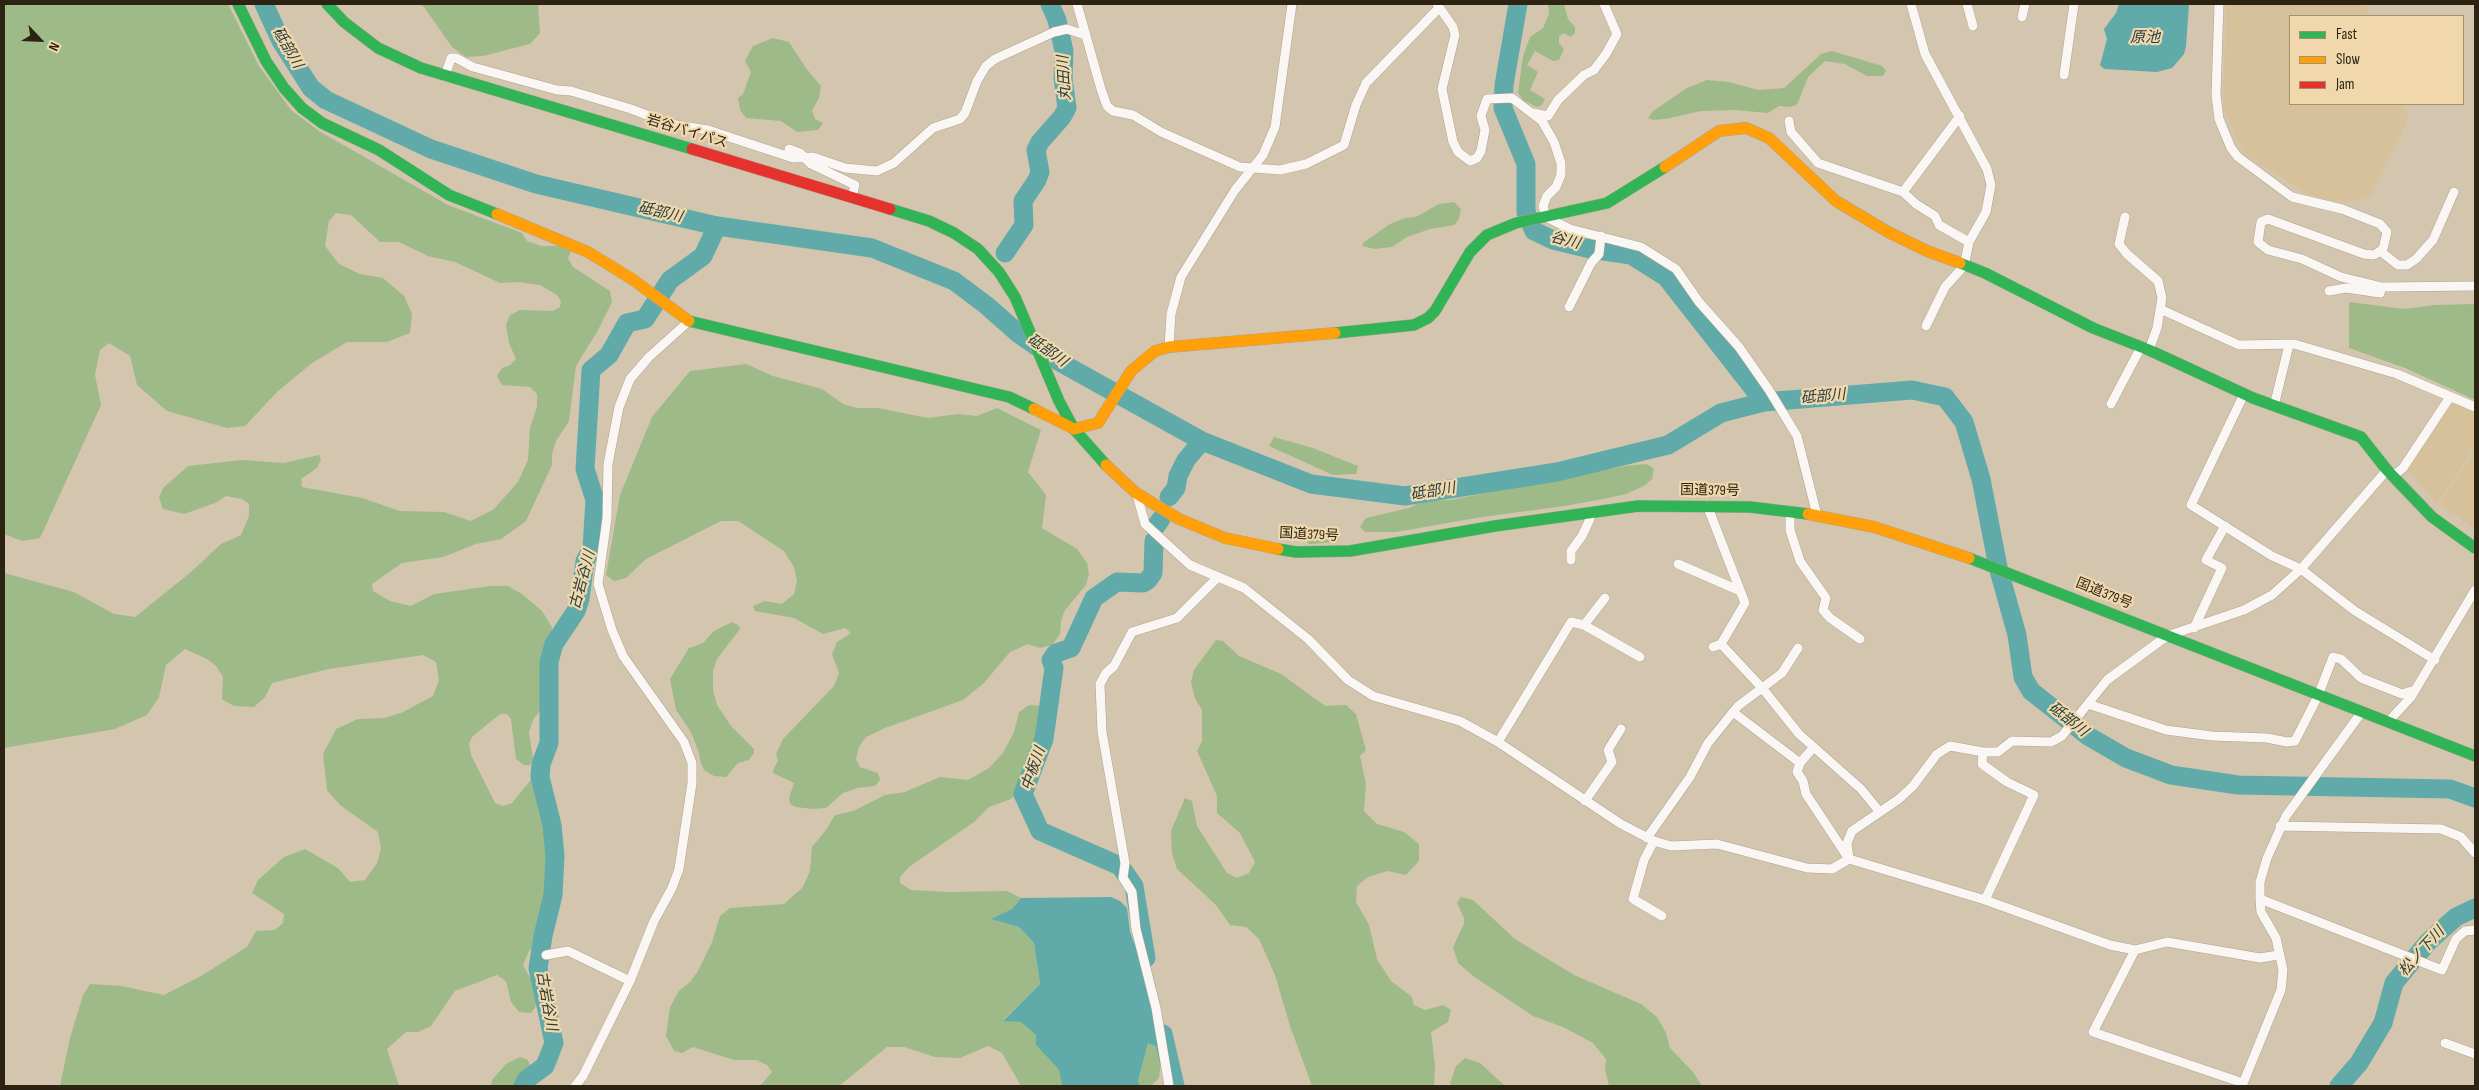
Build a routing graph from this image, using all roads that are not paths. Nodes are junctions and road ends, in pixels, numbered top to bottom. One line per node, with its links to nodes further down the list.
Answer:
1 (238, 4): 38 (main road)
2 (326, 4): 16 (main road, 岩谷バイパス)
3 (1077, 4): 14 (street)
4 (1292, 4): 22 (street)
5 (1604, 4): 17 (street)
6 (1911, 4): 18 (street)
7 (1967, 4): 13 (street)
8 (2025, 4): 12 (street)
9 (2074, 4): 15 (street)
10 (2219, 4): 30 (street)
11 (1438, 6): 17 (street); 22 (street)
12 (2022, 17)
13 (1973, 26)
14 (1085, 35): 21 (street); 22 (street)
15 (2064, 75)
16 (445, 76): 21 (street); 25 (main road, 岩谷バイパス)
17 (1532, 113): 26 (street)
18 (1960, 116): 23 (street); 29 (street)
19 (1790, 121): 23 (street)
20 (790, 149): 21 (street)
21 (805, 158): 25 (street)
22 (1253, 168): 41 (street)
23 (1902, 192): 29 (street)
24 (2454, 192): 30 (street)
25 (852, 197): 37 (main road, 岩谷バイパス)
26 (1542, 217): 28 (street); 31 (main road); 41 (main road)
27 (2125, 217): 36 (street)
28 (1601, 239): 35 (street); 54 (street)
29 (1969, 242): 31 (street)
30 (2380, 251): 33 (street)
31 (1964, 266): 39 (street); 42 (main road)
32 (2475, 286): 33 (street)
33 (2382, 287): 34 (street)
34 (2329, 291)
35 (1569, 307)
36 (2160, 309): 40 (street); 42 (street)
37 (1021, 310): 48 (main road, 国道379号)
38 (689, 321): 48 (main road); 97 (street)
39 (1926, 326)
40 (2289, 346): 44 (street); 46 (street)
41 (1169, 348): 48 (main road)
42 (2145, 348): 43 (main road); 45 (street)
43 (2244, 394): 46 (main road); 55 (street)
44 (2450, 397): 47 (street); 49 (street)
45 (2111, 404)
46 (2274, 406): 49 (main road)
47 (2475, 407)
48 (1074, 429): 50 (main road, 国道379号)
49 (2390, 473): 56 (main road); 59 (street)
50 (1136, 493): 53 (main road, 国道379号); 60 (street)
51 (1706, 504): 52 (main road, 国道379号); 53 (main road, 国道379号); 61 (street)
52 (1790, 511): 54 (main road, 国道379号); 67 (street)
53 (1590, 512): 57 (street)
54 (1817, 515): 66 (main road, 国道379号)
55 (2225, 526): 59 (street); 65 (street)
56 (2475, 548)
57 (1571, 560)
58 (1678, 564): 61 (street)
59 (2301, 569): 65 (street); 70 (street)
60 (1217, 578): 79 (street); 102 (street)
61 (1738, 590): 71 (street)
62 (2475, 590): 70 (street)
63 (1605, 598): 64 (street)
64 (1584, 624): 69 (street); 79 (street)
65 (2194, 628): 66 (street)
66 (2167, 636): 73 (main road, 国道379号); 74 (street)
67 (1860, 639)
68 (1798, 648): 71 (street)
69 (1640, 657)
70 (2435, 660): 72 (street)
71 (1762, 689): 75 (street); 80 (street)
72 (2415, 690): 73 (street); 77 (street)
73 (2318, 696): 74 (street); 76 (main road, 国道379号)
74 (2086, 706): 81 (street)
75 (1733, 712): 83 (street); 87 (street)
76 (2361, 713): 77 (main road, 国道379号); 86 (street)
77 (2388, 722): 82 (main road, 国道379号)
78 (1622, 729): 84 (street)
79 (1498, 742): 84 (street)
80 (1814, 748): 83 (street); 85 (street)
81 (1983, 752): 85 (street); 91 (street)
82 (2475, 756)
83 (1800, 763): 89 (street)
84 (1585, 801): 87 (street)
85 (1879, 811): 89 (street)
86 (2280, 826): 88 (street); 90 (street)
87 (1651, 840): 89 (street); 92 (street)
88 (2475, 853)
89 (1849, 858): 91 (street)
90 (2260, 899): 93 (street); 96 (street)
91 (1985, 900): 94 (street)
92 (1662, 916)
93 (2475, 930)
94 (2135, 950): 96 (street); 100 (street)
95 (546, 954): 97 (street)
96 (2278, 955): 100 (street)
97 (630, 981): 101 (street)
98 (2445, 1043): 99 (street)
99 (2475, 1054)
100 (2243, 1085)
101 (575, 1086)
102 (1169, 1086)

